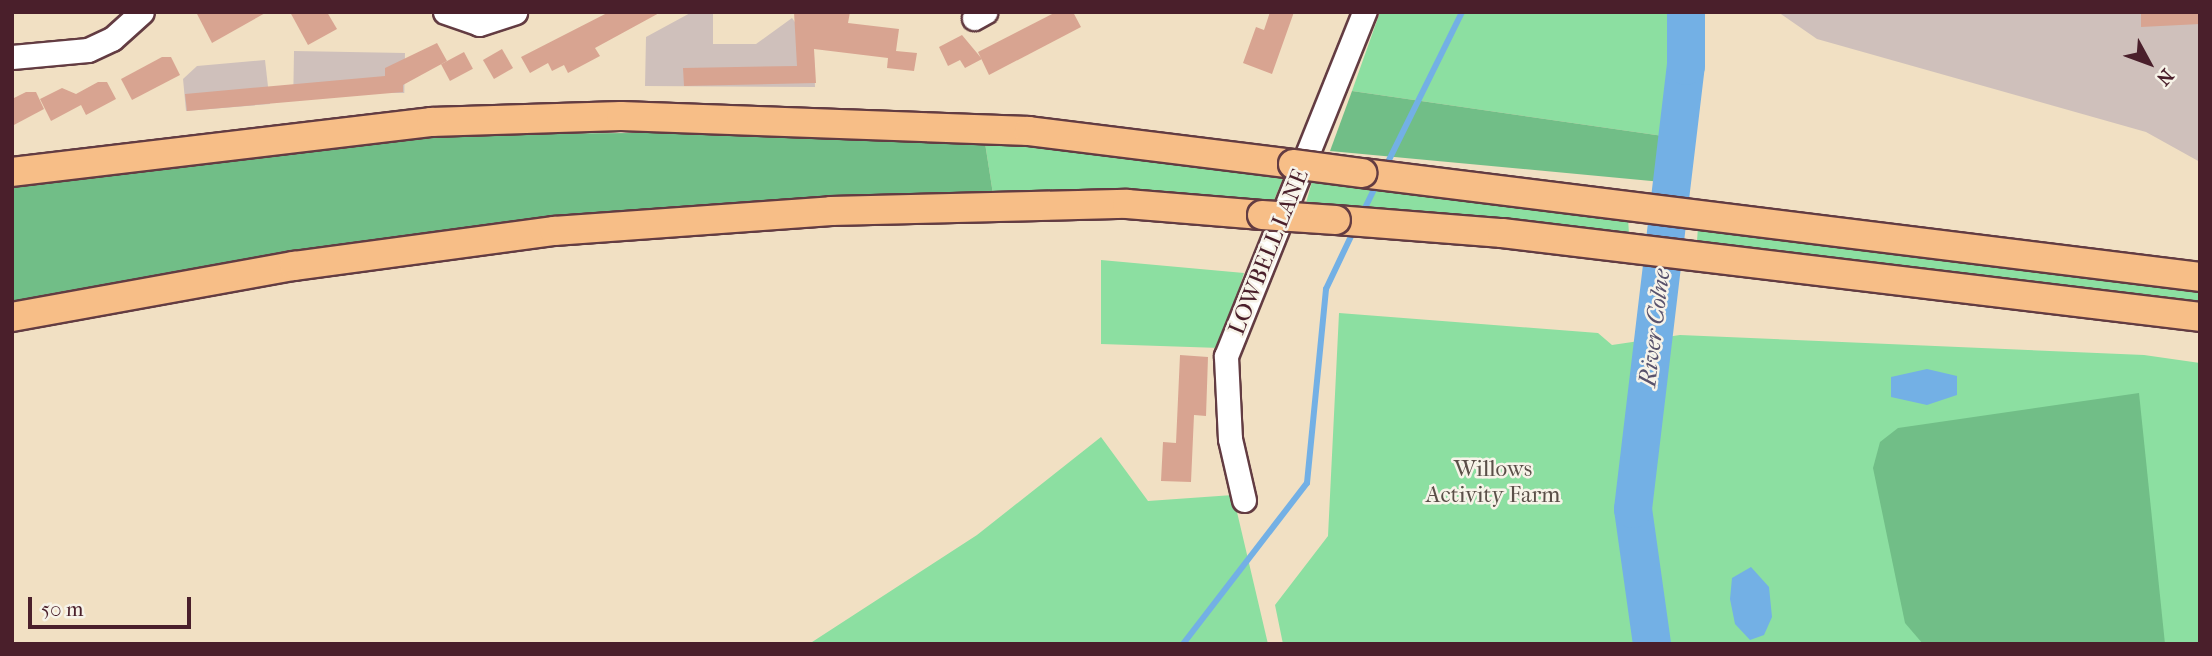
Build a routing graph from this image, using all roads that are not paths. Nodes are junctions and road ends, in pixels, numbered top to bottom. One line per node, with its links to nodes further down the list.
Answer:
1 (142, 12): 5 (street)
2 (445, 12): 3 (street)
3 (515, 12)
4 (1364, 12): 10 (street, LOWBELL LANE)
5 (12, 57)
6 (12, 172): 7 (main road, bridge)
7 (2200, 277)
8 (12, 317): 9 (main road, bridge)
9 (2200, 317)
10 (1244, 500)

